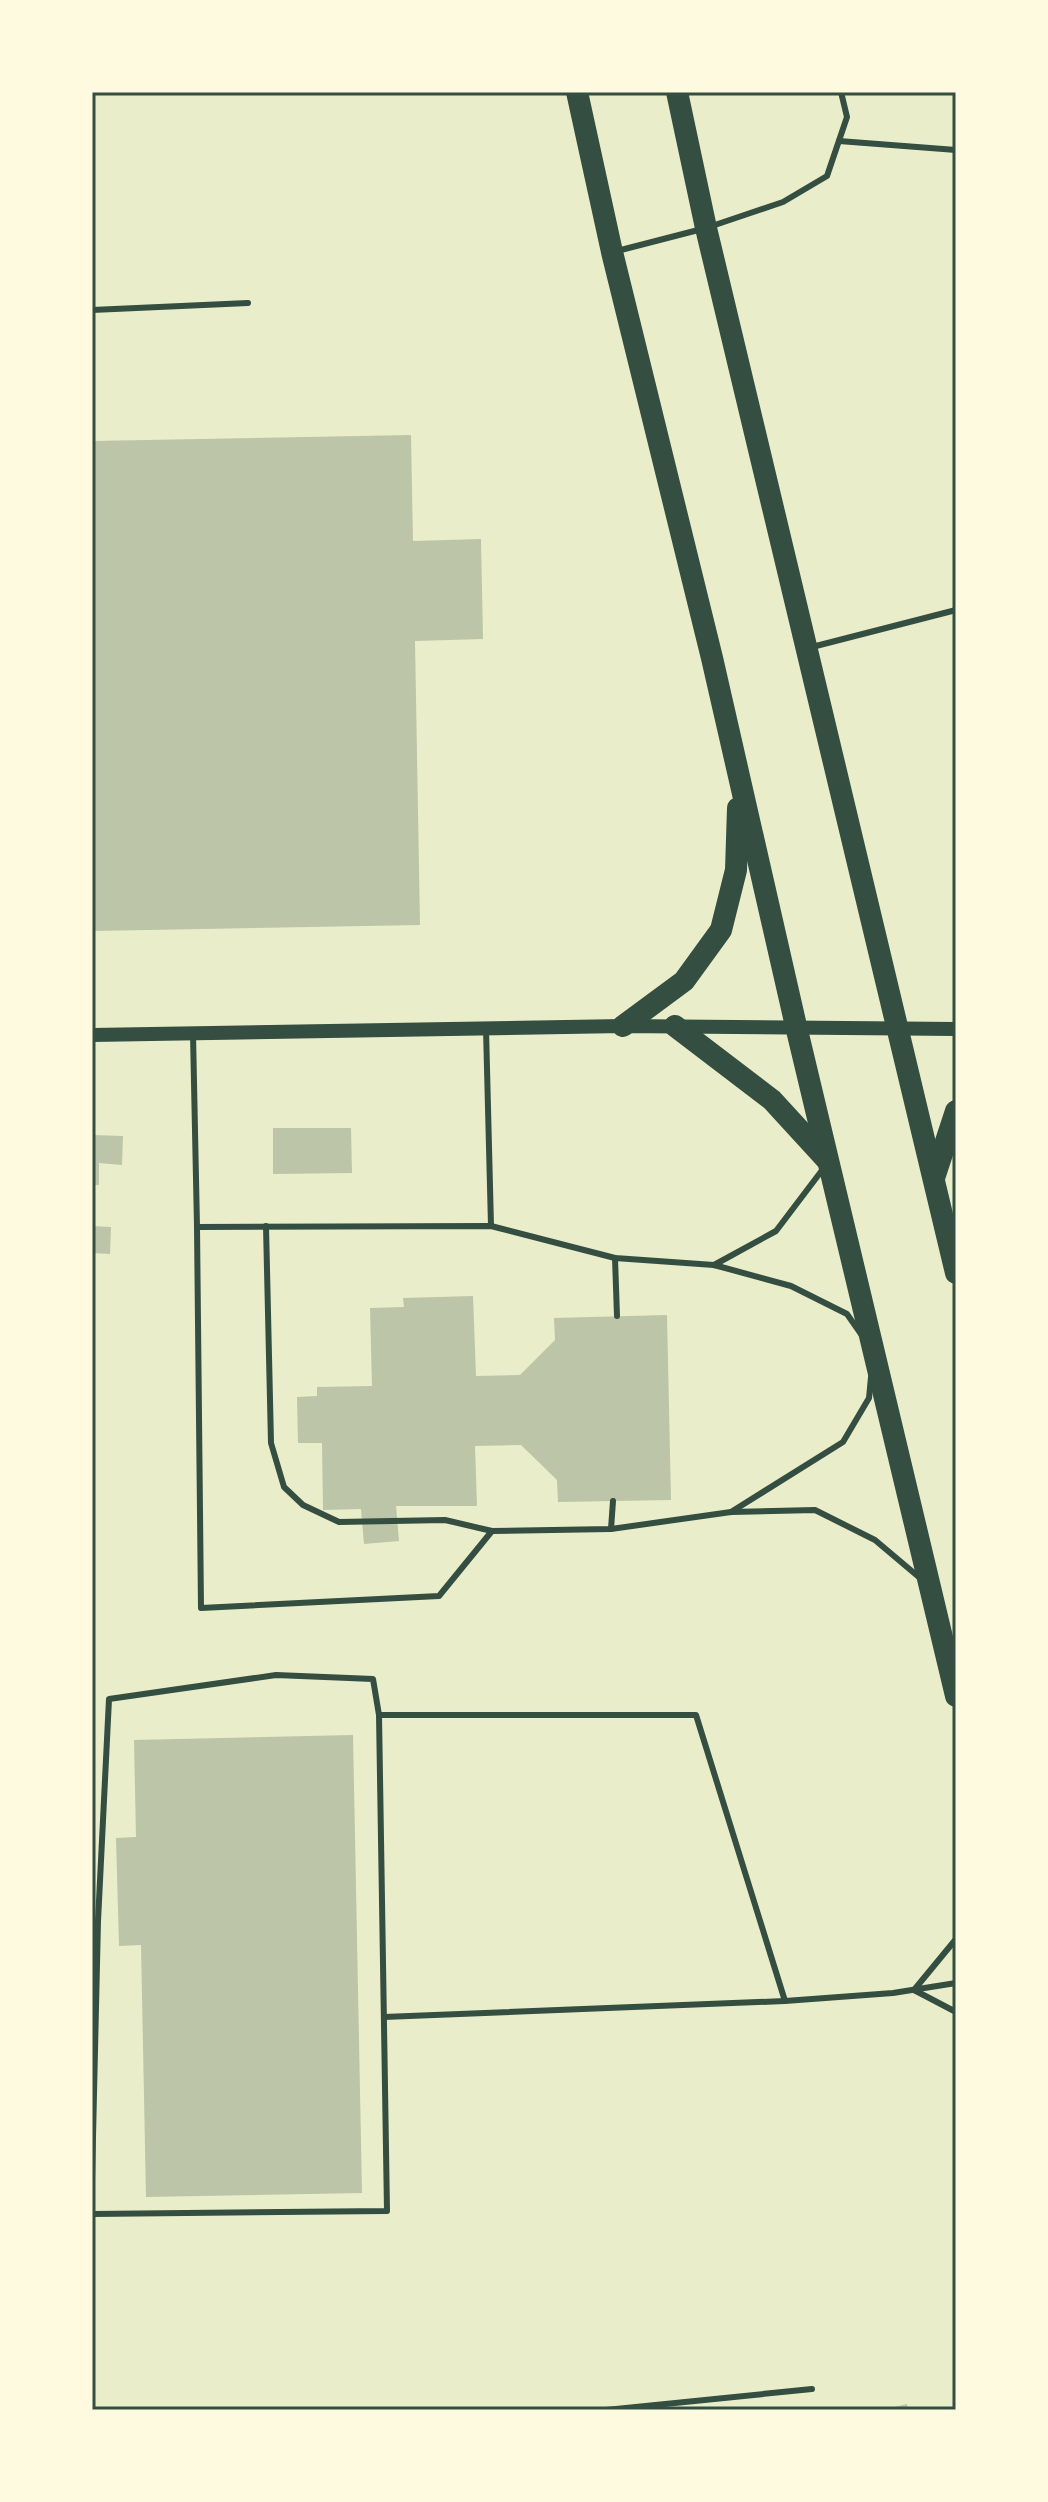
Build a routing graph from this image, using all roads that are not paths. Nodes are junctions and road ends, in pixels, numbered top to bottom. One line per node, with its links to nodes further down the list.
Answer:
1 (577, 92): 7 (highway)
2 (677, 92): 6 (highway)
3 (841, 92): 4 (lane)
4 (839, 141): 5 (lane); 6 (lane)
5 (956, 150)
6 (706, 228): 7 (lane); 11 (highway)
7 (612, 252): 12 (highway)
8 (248, 303): 9 (lane)
9 (92, 310)
10 (956, 610): 11 (lane)
11 (807, 648): 17 (highway)
12 (739, 779): 13 (highway); 15 (highway)
13 (623, 1026): 14 (street); 16 (street)
14 (675, 1026): 15 (street); 22 (highway)
15 (796, 1026): 17 (street); 22 (highway)
16 (486, 1029): 19 (street); 25 (lane)
17 (898, 1029): 18 (street); 23 (highway)
18 (956, 1029)
19 (193, 1034): 20 (street); 26 (lane)
20 (92, 1035)
21 (956, 1111): 23 (highway)
22 (828, 1161): 28 (lane); 31 (highway)
23 (934, 1180): 29 (highway)
24 (266, 1226): 25 (lane); 26 (lane); 35 (lane)
25 (491, 1226): 27 (lane)
26 (197, 1227): 35 (lane)
27 (615, 1258): 28 (lane); 30 (lane)
28 (714, 1265): 31 (lane)
29 (956, 1273)
30 (617, 1316)
31 (874, 1351): 33 (lane); 36 (highway)
32 (613, 1501): 34 (lane)
33 (731, 1512): 34 (lane); 36 (lane)
34 (611, 1529): 35 (lane)
35 (492, 1531)
36 (930, 1587): 37 (highway)
37 (956, 1696)
38 (379, 1715): 42 (lane); 44 (lane); 45 (lane)
39 (956, 1939): 41 (lane)
40 (956, 1983): 41 (lane)
41 (914, 1990): 42 (lane); 43 (lane)
42 (785, 2001): 44 (lane)
43 (956, 2012)
44 (384, 2017): 46 (lane)
45 (92, 2180)
46 (92, 2214)
47 (812, 2389): 48 (lane)
48 (606, 2410)

